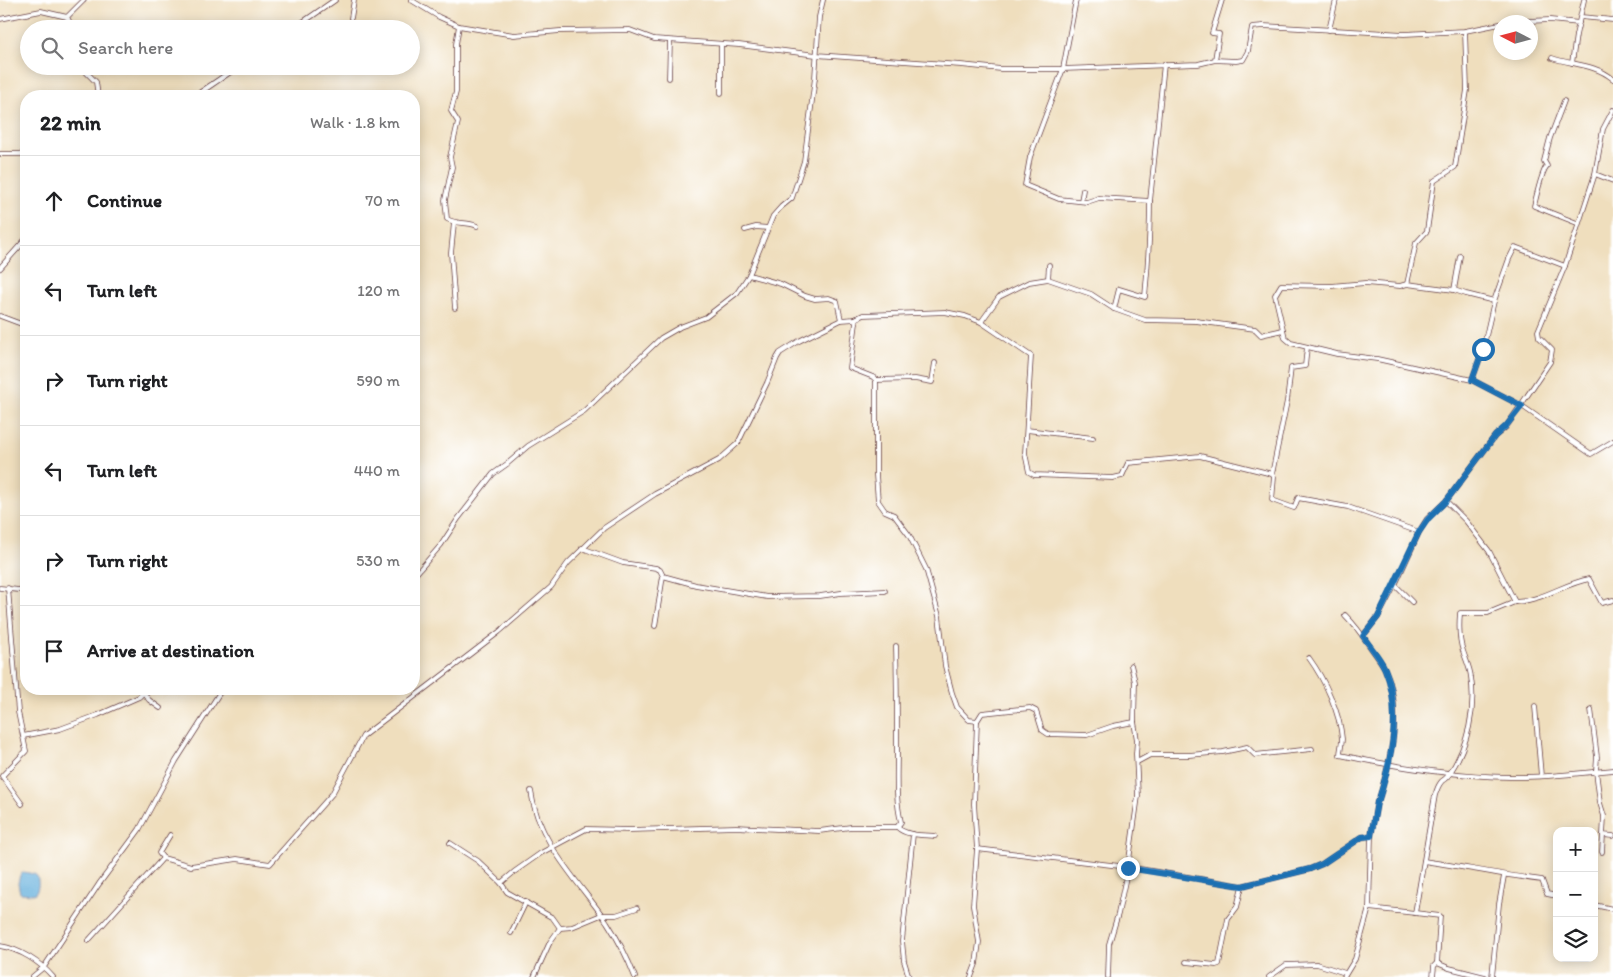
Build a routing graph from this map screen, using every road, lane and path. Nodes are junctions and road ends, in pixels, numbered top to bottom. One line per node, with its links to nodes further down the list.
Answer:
1 (84, 0): 10 (street)
2 (335, 0): 15 (street)
3 (354, 0): 12 (street)
4 (412, 0): 20 (street)
5 (822, 0): 25 (street)
6 (1076, 0): 30 (street)
7 (1222, 0): 27 (street)
8 (1336, 0): 21 (street)
9 (1584, 0): 11 (street)
10 (67, 17): 13 (street); 14 (street)
11 (1581, 17): 16 (street); 18 (street)
12 (351, 18)
13 (0, 19)
14 (68, 20)
15 (306, 20)
16 (1613, 20)
17 (1538, 21): 18 (street)
18 (1579, 23): 28 (street)
19 (1493, 25): 22 (street)
20 (459, 26): 23 (street); 47 (street)
21 (1329, 30): 22 (street); 27 (street)
22 (1465, 31): 59 (street)
23 (670, 41): 24 (street); 33 (street)
24 (721, 45): 25 (street); 37 (street)
25 (816, 55): 30 (street); 50 (street)
26 (1552, 58): 28 (street)
27 (1215, 60): 29 (street)
28 (1572, 63): 34 (street)
29 (1164, 64): 30 (street); 46 (street)
30 (1063, 70): 45 (street)
31 (88, 75): 35 (street)
32 (226, 75): 36 (street)
33 (669, 78)
34 (1613, 79)
35 (97, 90)
36 (204, 90)
37 (721, 93)
38 (1564, 101): 48 (street)
39 (1613, 110): 42 (street)
40 (0, 154): 41 (street)
41 (20, 154)
42 (1594, 174): 43 (street); 48 (street)
43 (1613, 181)
44 (1083, 190): 45 (street)
45 (1081, 201): 46 (street)
46 (1150, 201): 63 (street)
47 (454, 223): 49 (street); 62 (street)
48 (1577, 223): 55 (street)
49 (477, 226)
50 (768, 228): 51 (street); 57 (street)
51 (745, 230)
52 (20, 246): 56 (street)
53 (1460, 256): 60 (street)
54 (1049, 265): 58 (street)
55 (1565, 266): 61 (street); 74 (street)
56 (0, 268)
57 (750, 275): 66 (street); 82 (street)
58 (1048, 279): 63 (street); 67 (street)
59 (1407, 284): 60 (street); 69 (street)
60 (1454, 290): 61 (street)
61 (1494, 301): 73 (street)
62 (455, 308)
63 (1114, 309): 69 (street)
64 (0, 316): 68 (street)
65 (855, 319): 66 (street); 67 (street); 72 (street)
66 (841, 320): 81 (street)
67 (981, 322): 75 (street)
68 (20, 324)
69 (1283, 330): 70 (street)
70 (1307, 347): 73 (street); 78 (street)
71 (934, 363): 72 (street)
72 (876, 380): 106 (street)
73 (1472, 380): 74 (street)
74 (1522, 406): 77 (street); 79 (street)
75 (1027, 430): 76 (street); 78 (street)
76 (1093, 438)
77 (1613, 441)
78 (1272, 474): 80 (street)
79 (1446, 501): 80 (street); 91 (street)
80 (1419, 532): 84 (street)
81 (582, 548): 83 (street); 98 (street)
82 (420, 569)
83 (663, 576): 88 (street); 93 (street)
84 (1395, 585): 90 (street); 94 (street)
85 (0, 588): 86 (street)
86 (8, 588): 87 (street); 108 (street)
87 (20, 590)
88 (885, 590)
89 (1613, 600): 91 (street)
90 (1412, 602)
91 (1515, 602): 114 (street)
92 (1345, 615): 94 (street)
93 (656, 626)
94 (1363, 636): 111 (street)
95 (896, 646): 118 (street)
96 (1309, 658): 111 (street)
97 (1131, 665): 107 (street)
98 (420, 692)
99 (142, 695): 108 (street)
100 (144, 695): 104 (street)
101 (218, 695): 149 (street)
102 (416, 695): 129 (street)
103 (1535, 706): 115 (street)
104 (160, 708)
105 (1591, 709): 113 (street)
106 (977, 721): 107 (street); 127 (street)
107 (1134, 722): 110 (street)
108 (23, 736): 117 (street)
109 (1312, 749): 110 (street)
110 (1137, 762): 131 (street)
111 (1390, 765): 114 (street); 123 (street)
112 (1613, 770): 113 (street)
113 (1596, 771): 115 (street); 121 (street)
114 (1450, 774): 115 (street); 130 (street)
115 (1541, 776)
116 (530, 791): 126 (street)
117 (22, 804)
118 (897, 827): 119 (street); 126 (street)
119 (913, 834): 122 (street); 155 (street)
120 (170, 835): 129 (street)
121 (1603, 835): 124 (street); 128 (street)
122 (935, 836)
123 (1371, 836): 134 (street); 139 (street)
124 (1613, 836)
125 (450, 843): 133 (street)
126 (551, 846): 133 (street); 142 (street)
127 (977, 849): 131 (street); 156 (street)
128 (1602, 852)
129 (163, 858): 145 (street)
130 (1424, 861): 132 (street); 141 (street)
131 (1128, 868): 134 (street); 157 (street)
132 (1504, 876): 135 (street); 161 (street)
133 (501, 883): 136 (street)
134 (1242, 886): 147 (street)
135 (1553, 895)
136 (526, 902): 143 (street); 144 (street)
137 (1598, 906): 140 (street)
138 (637, 908): 142 (street)
139 (1369, 908): 141 (street); 150 (street)
140 (1613, 909)
141 (1415, 913): 148 (street)
142 (601, 915): 143 (street); 154 (street)
143 (560, 928): 153 (street)
144 (511, 933)
145 (88, 941)
146 (0, 946): 149 (street)
147 (1186, 962)
148 (1437, 963): 159 (street); 160 (street)
149 (44, 967): 151 (street); 152 (street)
150 (1345, 975): 158 (street)
151 (32, 977)
152 (53, 977)
153 (534, 977)
154 (635, 977)
155 (908, 977)
156 (971, 977)
157 (1108, 977)
158 (1269, 977)
159 (1433, 977)
160 (1485, 977)
161 (1492, 977)

